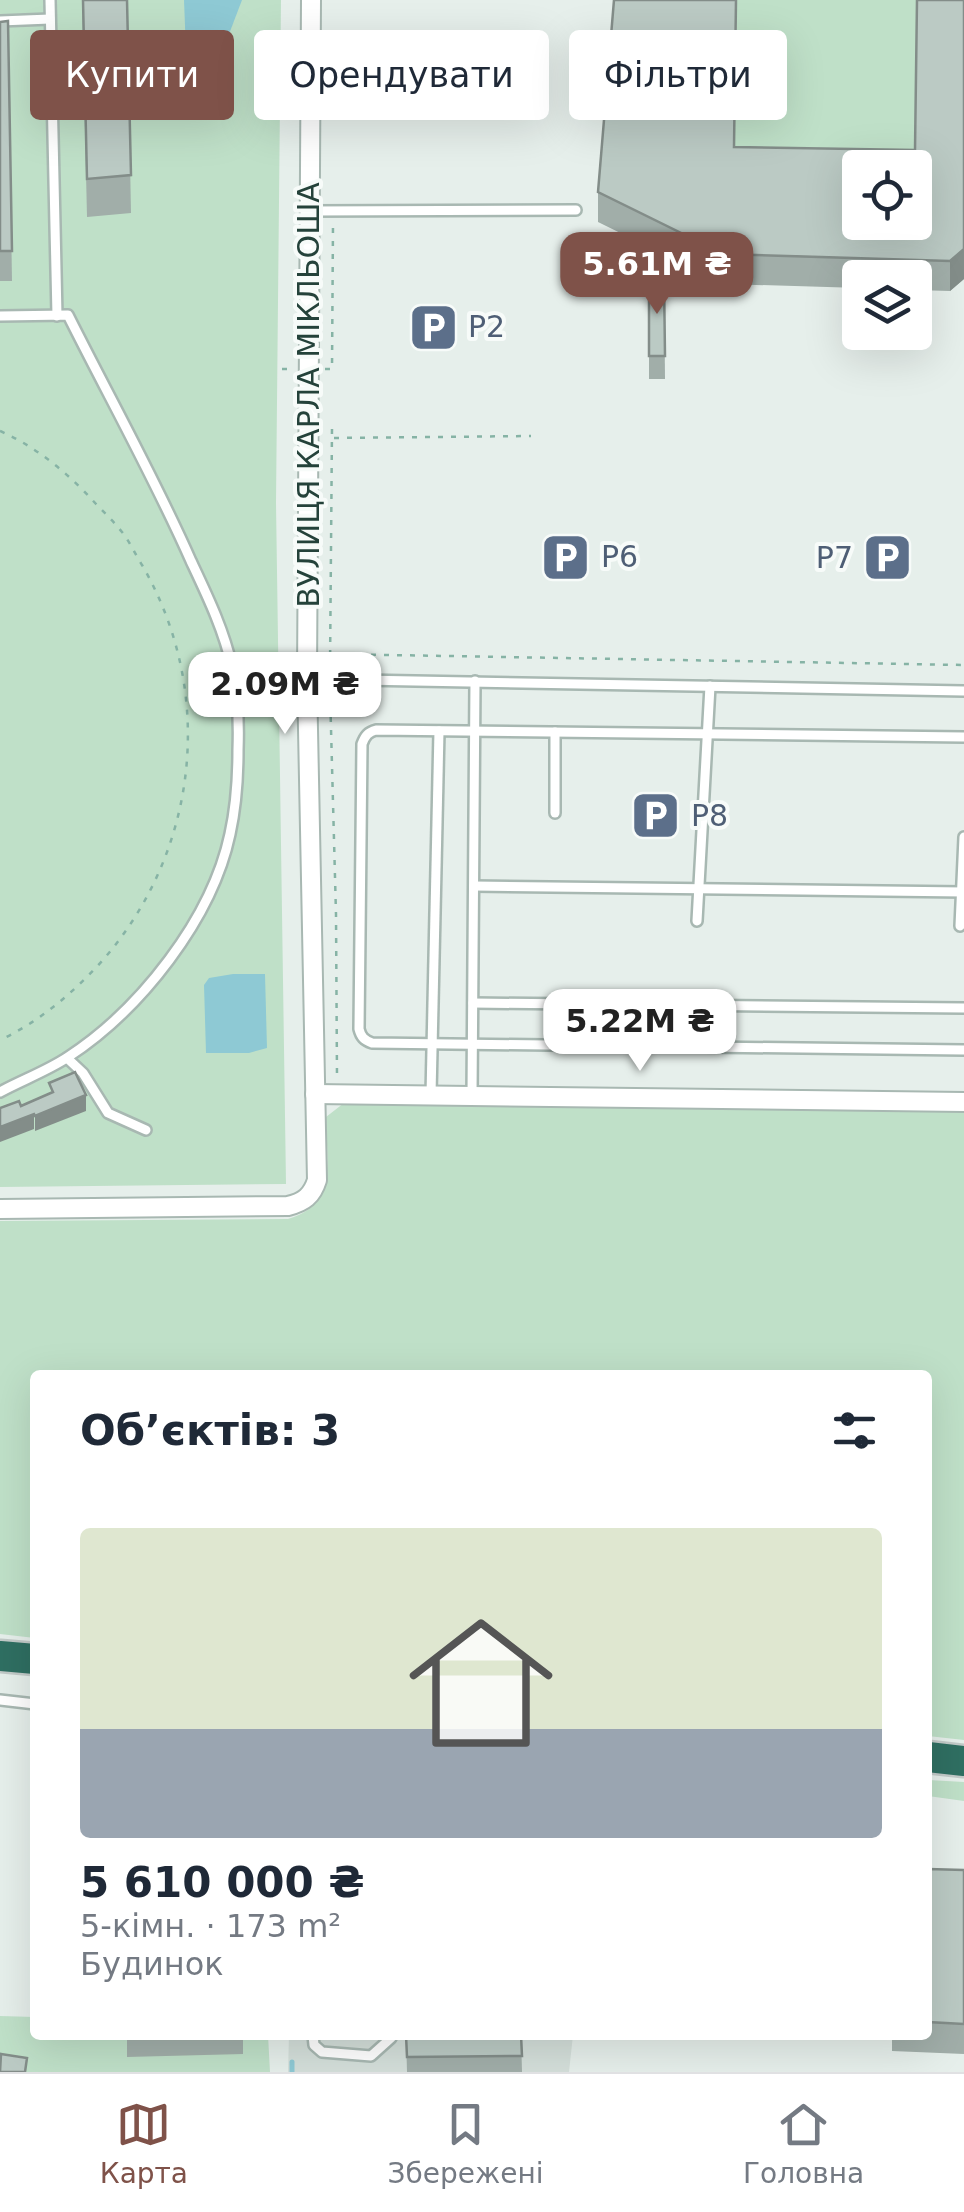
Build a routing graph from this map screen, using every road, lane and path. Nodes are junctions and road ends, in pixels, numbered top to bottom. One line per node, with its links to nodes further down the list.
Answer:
1 (50, 0): 3 (lane)
2 (310, 0): 6 (street, ВУЛИЦЯ КАРЛА МІКЛЬОША)
3 (50, 20): 4 (lane); 9 (lane)
4 (0, 21)
5 (576, 210): 6 (lane)
6 (310, 211): 18 (street, ВУЛИЦЯ КАРЛА МІКЛЬОША)
7 (334, 223): 10 (path)
8 (0, 316): 9 (lane)
9 (57, 316): 40 (lane)
10 (332, 369)
11 (332, 428): 14 (path)
12 (0, 431): 36 (path)
13 (531, 436): 14 (path)
14 (332, 438): 15 (path)
15 (330, 654): 16 (path); 17 (path)
16 (964, 665)
17 (330, 678): 18 (lane); 19 (lane); 43 (path)
18 (307, 679): 42 (street, ВУЛИЦЯ КАРЛА МІКЛЬОША)
19 (475, 681): 20 (lane); 23 (lane)
20 (710, 686): 21 (lane); 25 (lane)
21 (964, 690)
22 (440, 731): 23 (lane); 37 (lane); 37 (lane)
23 (475, 732): 24 (lane); 29 (lane)
24 (555, 732): 25 (lane); 27 (lane)
25 (707, 734): 26 (lane); 30 (lane)
26 (964, 737)
27 (555, 813)
28 (964, 837): 31 (lane)
29 (474, 886): 30 (lane); 34 (lane)
30 (699, 888): 31 (lane); 32 (lane)
31 (963, 892): 33 (lane)
32 (697, 921)
33 (960, 926)
34 (473, 1003): 35 (lane); 38 (lane)
35 (964, 1008)
36 (0, 1040)
37 (432, 1044): 38 (lane); 44 (lane)
38 (472, 1044): 39 (lane); 45 (lane)
39 (964, 1050)
40 (68, 1058): 41 (lane); 47 (lane)
41 (0, 1092)
42 (315, 1094): 43 (street); 48 (street, ВУЛИЦЯ КАРЛА МІКЛЬОША)
43 (337, 1094): 44 (street)
44 (431, 1095): 45 (street)
45 (472, 1096): 46 (street)
46 (964, 1102)
47 (146, 1130)
48 (0, 1208)
49 (0, 1656): 50 (highway)
50 (30, 1659)
51 (0, 1700): 52 (lane)
52 (30, 1703)
53 (932, 1757): 54 (highway)
54 (964, 1761)
55 (314, 2040): 56 (lane)
56 (387, 2040)

